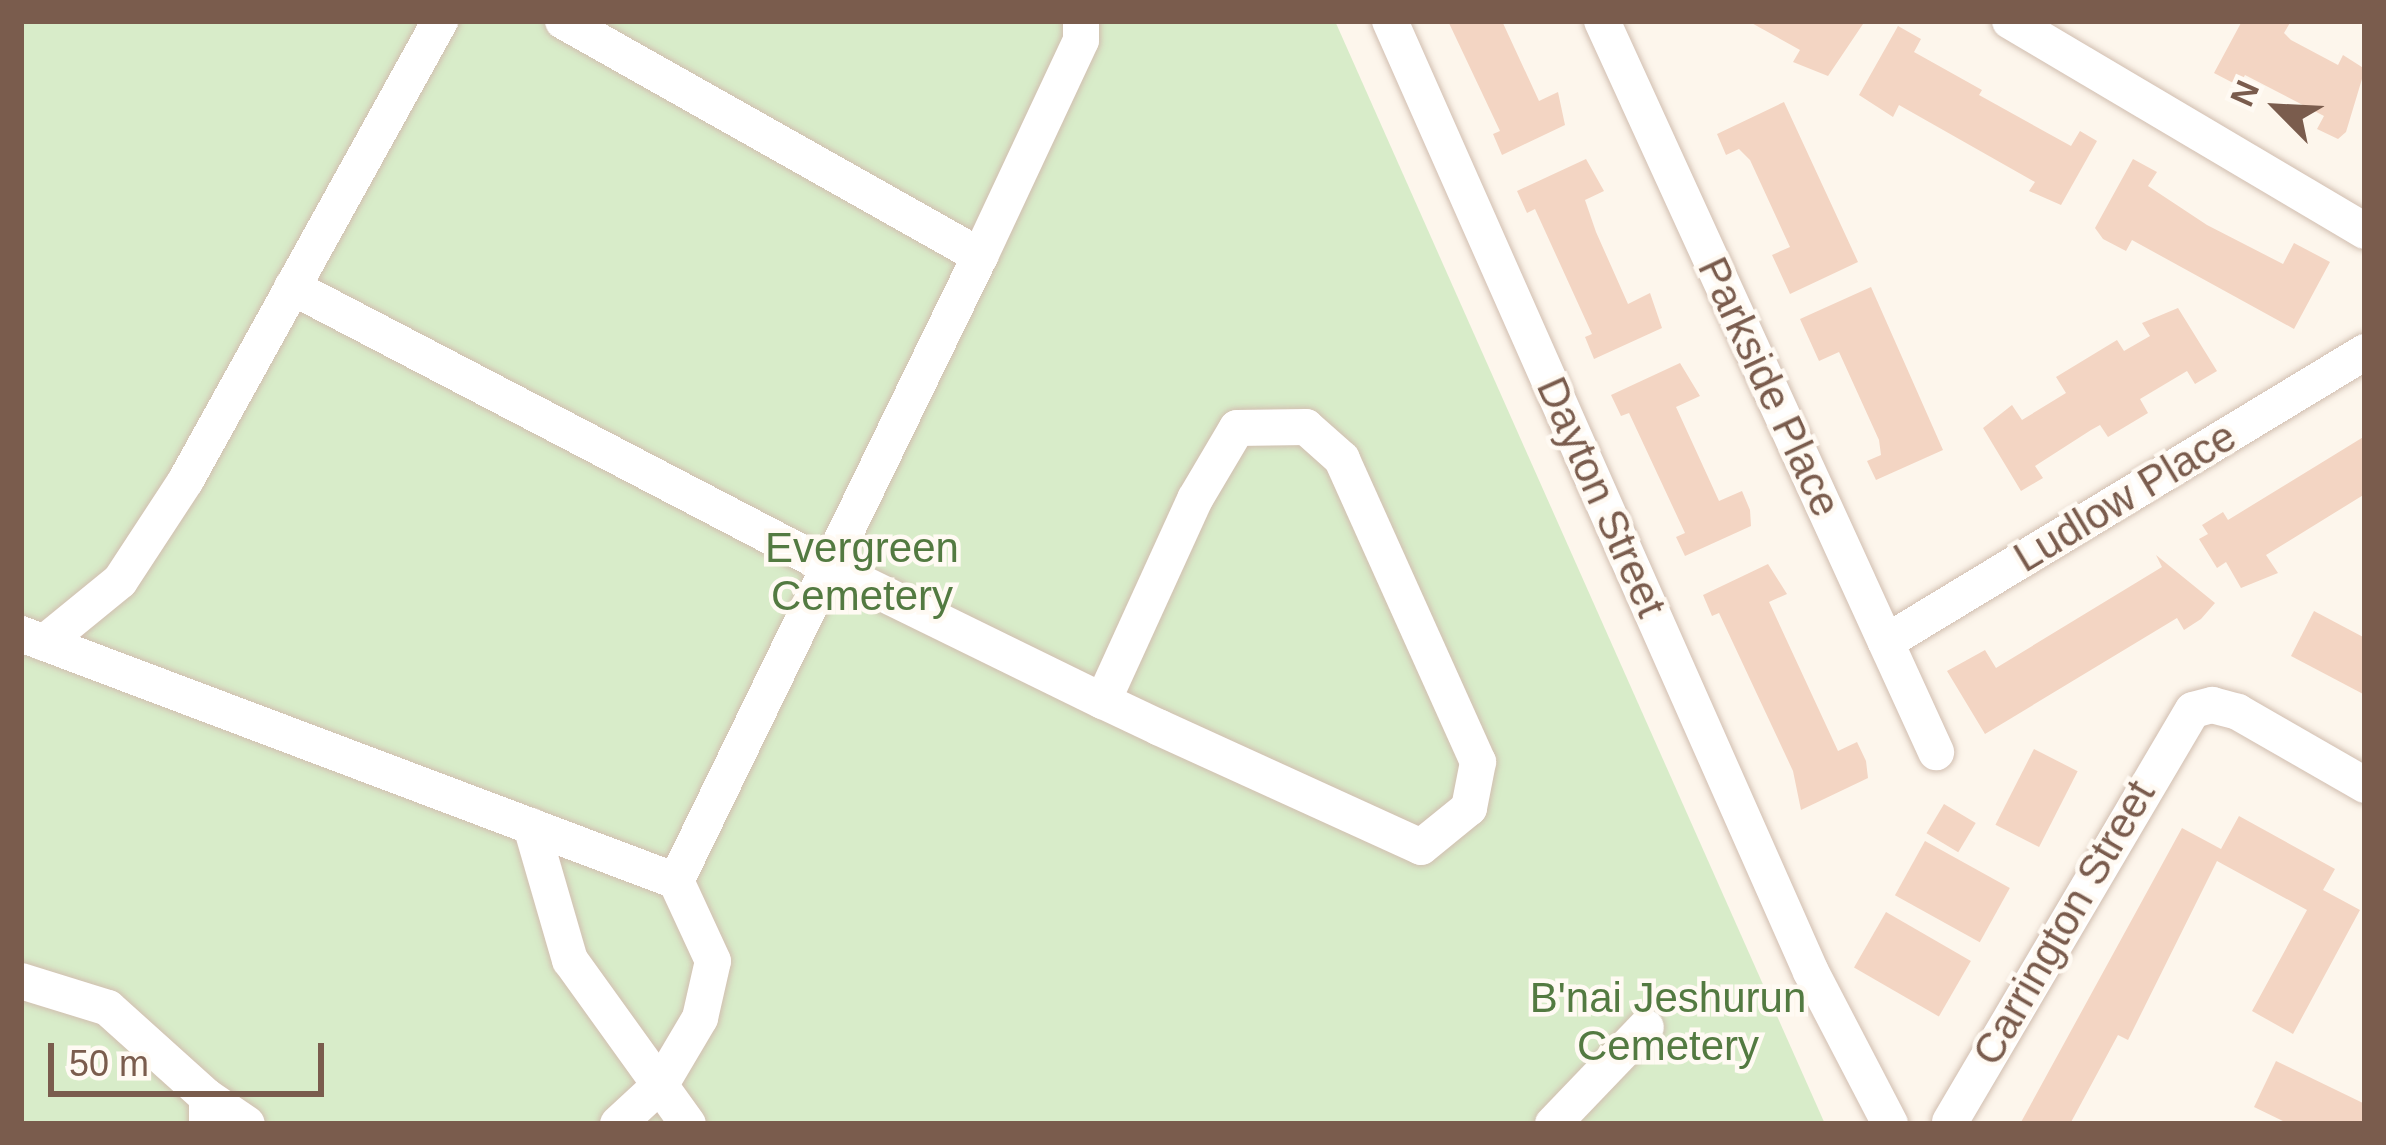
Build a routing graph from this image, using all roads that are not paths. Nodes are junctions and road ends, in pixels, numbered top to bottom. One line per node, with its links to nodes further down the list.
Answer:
1 (440, 21): 9 (street)
2 (563, 21): 8 (street)
3 (1081, 21): 8 (street)
4 (1390, 21): 27 (street, Dayton Street)
5 (1602, 21): 13 (street, Parkside Place)
6 (2010, 21): 7 (street)
7 (2365, 231)
8 (980, 256): 11 (street)
9 (292, 287): 11 (street); 12 (street)
10 (2365, 352): 13 (street, Ludlow Place)
11 (829, 567): 14 (street); 18 (street)
12 (32, 638): 17 (street)
13 (1886, 642): 15 (street, Parkside Place)
14 (1103, 701): 14 (street)
15 (1936, 752)
16 (2365, 784): 28 (street, Carrington Street)
17 (531, 826): 18 (street); 21 (street)
18 (676, 880): 21 (street)
19 (21, 981): 22 (street)
20 (1646, 1027): 26 (street)
21 (661, 1084): 24 (street); 25 (street)
22 (207, 1110): 23 (street)
23 (247, 1124)
24 (618, 1124)
25 (688, 1124)
26 (1553, 1124)
27 (1890, 1124)
28 (1950, 1124)

